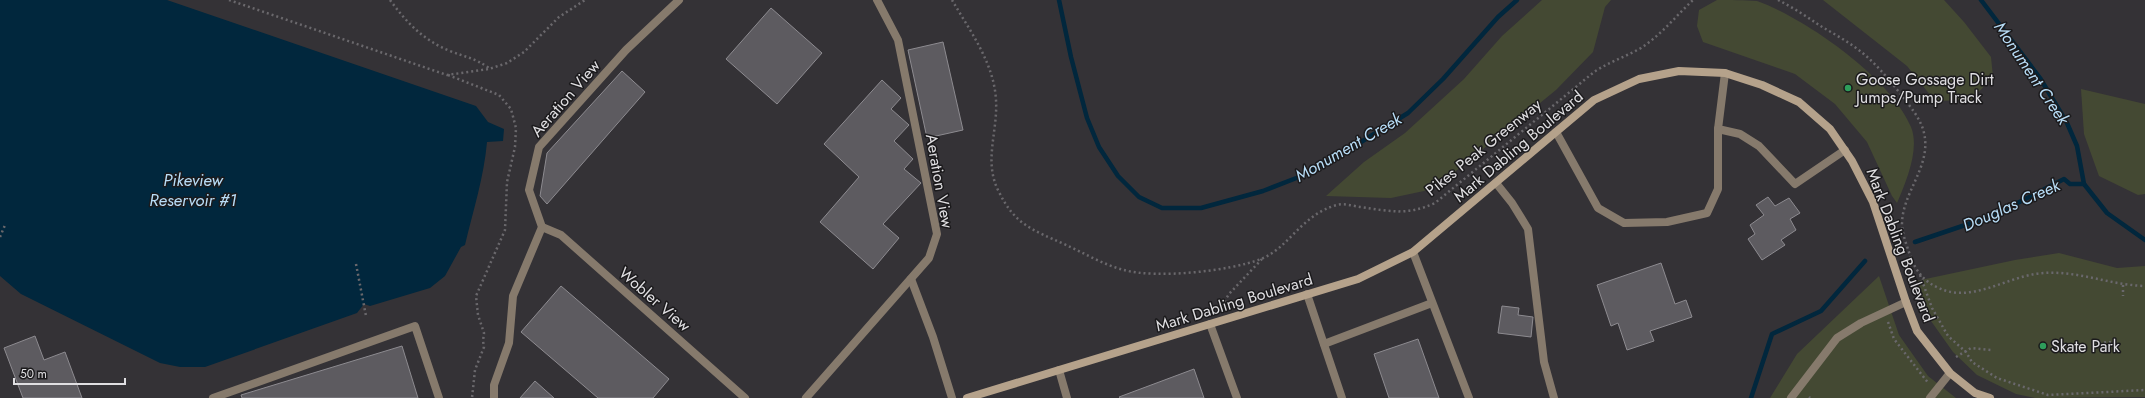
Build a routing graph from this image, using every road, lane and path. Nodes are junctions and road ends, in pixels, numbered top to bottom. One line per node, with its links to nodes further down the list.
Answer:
1 (229, 0): 11 (path)
2 (390, 0): 9 (path)
3 (585, 0): 9 (path)
4 (679, 0): 17 (lane, Aeration View)
5 (877, 0): 23 (lane, Aeration View)
6 (952, 0): 20 (path, Pikes Peak Greenway)
7 (1693, 0): 20 (path, Pikes Peak Greenway)
8 (1778, 0): 22 (path)
9 (489, 69): 11 (path)
10 (1725, 73): 12 (lane); 13 (street, Mark Dabling Boulevard); 14 (street, Mark Dabling Boulevard)
11 (447, 75): 46 (path)
12 (1718, 129): 13 (lane); 14 (lane)
13 (1556, 132): 15 (street, Mark Dabling Boulevard)
14 (1845, 150): 28 (street, Mark Dabling Boulevard)
15 (1496, 183): 19 (street, Mark Dabling Boulevard); 56 (lane)
16 (5, 225): 18 (path)
17 (542, 227): 47 (lane); 48 (lane, Wobler View)
18 (0, 237)
19 (1413, 252): 26 (street, Mark Dabling Boulevard); 29 (lane)
20 (1263, 258): 32 (path)
21 (356, 264): 31 (path)
22 (1920, 274): 24 (path); 37 (path)
23 (911, 279): 49 (lane, Aeration View); 50 (lane)
24 (2123, 285): 25 (path); 27 (path)
25 (2145, 286)
26 (1307, 294): 32 (street, Mark Dabling Boulevard); 35 (lane)
27 (2123, 296)
28 (1906, 302): 30 (lane); 40 (street, Mark Dabling Boulevard)
29 (1432, 303): 35 (lane); 55 (lane)
30 (1883, 312): 42 (path); 57 (lane)
31 (366, 316)
32 (1210, 324): 39 (street, Mark Dabling Boulevard); 53 (lane)
33 (2113, 342): 34 (path)
34 (2094, 343)
35 (1324, 344): 54 (lane)
36 (1991, 350): 37 (path)
37 (1966, 352): 38 (path); 41 (path)
38 (1956, 357)
39 (1058, 370): 43 (street, Mark Dabling Boulevard); 52 (lane)
40 (1950, 373): 42 (lane); 59 (street, Mark Dabling Boulevard)
41 (2145, 390)
42 (1936, 391): 58 (lane)
43 (982, 396): 51 (street, Mark Dabling Boulevard)
44 (213, 398): 45 (lane)
45 (439, 398)
46 (472, 398)
47 (494, 398)
48 (745, 398)
49 (806, 398)
50 (952, 398)
51 (968, 398)
52 (1067, 398)
53 (1237, 398)
54 (1342, 398)
55 (1469, 398)
56 (1554, 398)
57 (1791, 398)
58 (1930, 398)
59 (1990, 398)

